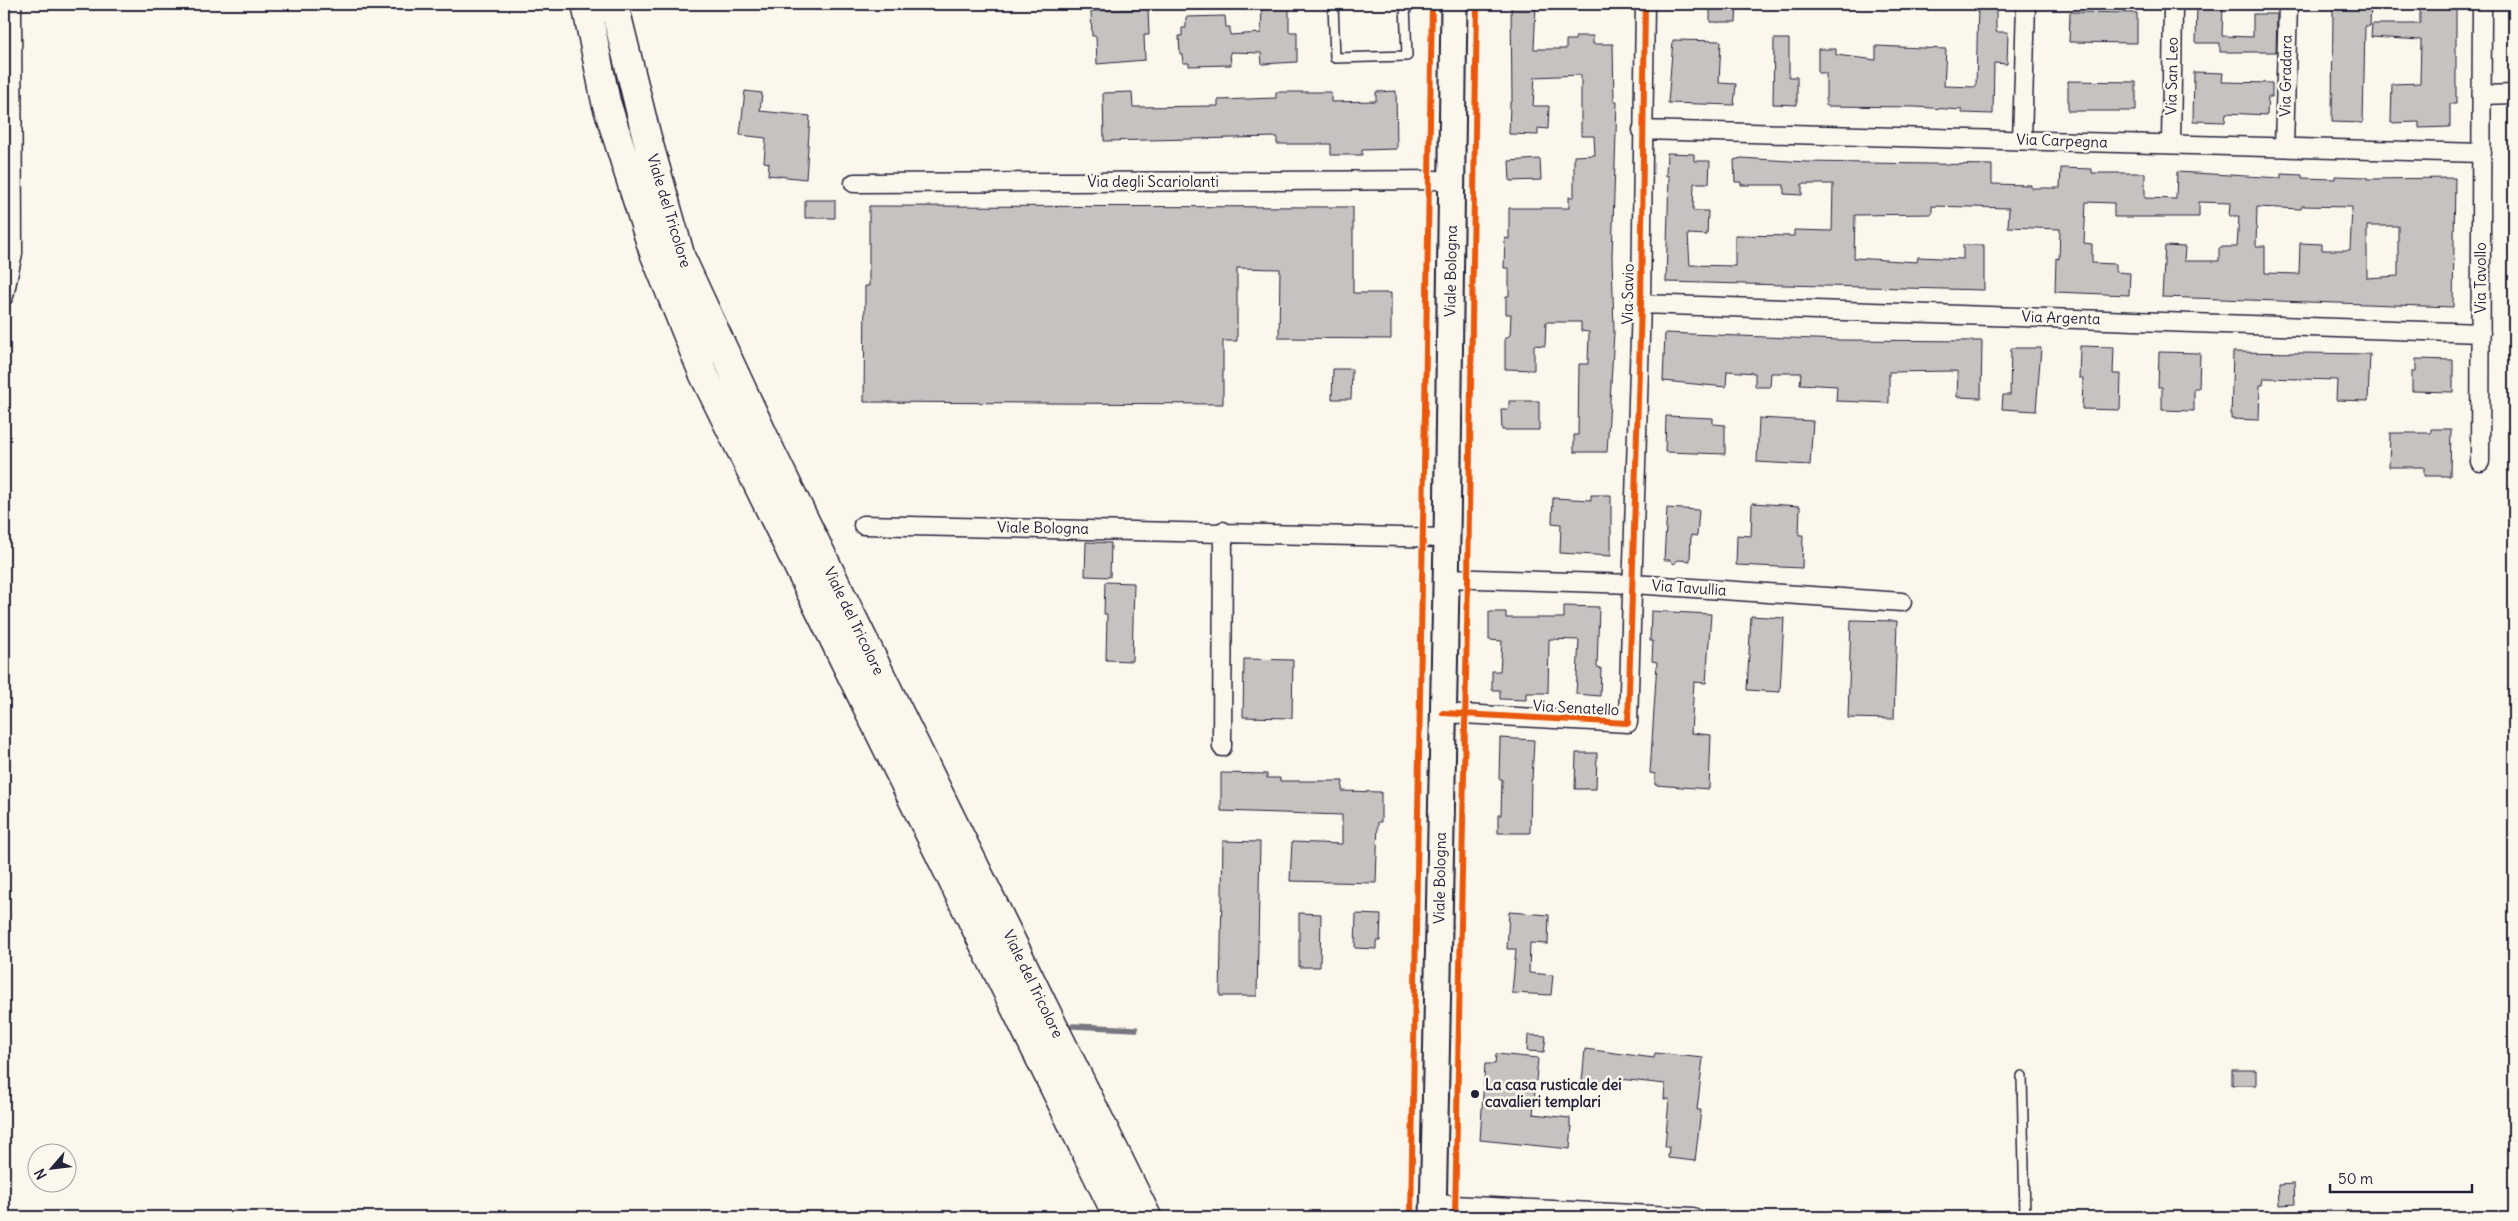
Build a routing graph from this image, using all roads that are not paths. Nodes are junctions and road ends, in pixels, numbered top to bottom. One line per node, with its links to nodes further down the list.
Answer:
1 (12, 4): 22 (street)
2 (586, 4): 36 (highway, Viale del Tricolore)
3 (614, 4): 37 (highway, Viale del Tricolore)
4 (1333, 4): 5 (lane); 6 (lane)
5 (1345, 4)
6 (1405, 4)
7 (1454, 4): 20 (main road, Viale Bologna)
8 (1645, 4): 15 (street, Via Savio)
9 (2026, 4): 16 (street)
10 (2288, 4): 18 (street, Via Gradara)
11 (2482, 4): 14 (street, Via Tavollo)
12 (2173, 8): 17 (street, Via San Leo)
13 (2514, 94): 14 (street)
14 (2482, 95): 19 (street, Via Tavollo)
15 (1642, 130): 16 (street, Via Carpegna); 23 (street, Via Savio)
16 (2022, 140): 17 (street, Via Carpegna)
17 (2171, 144): 18 (street, Via Carpegna)
18 (2284, 147): 19 (street, Via Carpegna)
19 (2482, 153): 24 (street, Via Tavollo)
20 (1453, 180): 21 (street, Via degli Scariolanti); 28 (main road, Viale Bologna)
21 (854, 183)
22 (4, 296)
23 (1641, 304): 24 (street, Via Argenta); 30 (street, Via Savio)
24 (2481, 333): 25 (street, Via Tavollo)
25 (2480, 462)
26 (863, 524): 27 (street, Viale Bologna)
27 (1223, 531): 28 (street, Viale Bologna); 33 (street)
28 (1447, 538): 29 (main road, Viale Bologna)
29 (1446, 578): 30 (street, Via Tavullia); 32 (main road, Viale Bologna)
30 (1634, 584): 31 (street, Via Tavullia); 32 (street, Via Senatello)
31 (1902, 602)
32 (1443, 713): 35 (main road, Viale Bologna)
33 (1222, 747)
34 (2022, 1076): 39 (lane)
35 (1433, 1211): 38 (street)
36 (1118, 1217)
37 (1147, 1217)
38 (1693, 1217)
39 (2025, 1217)

